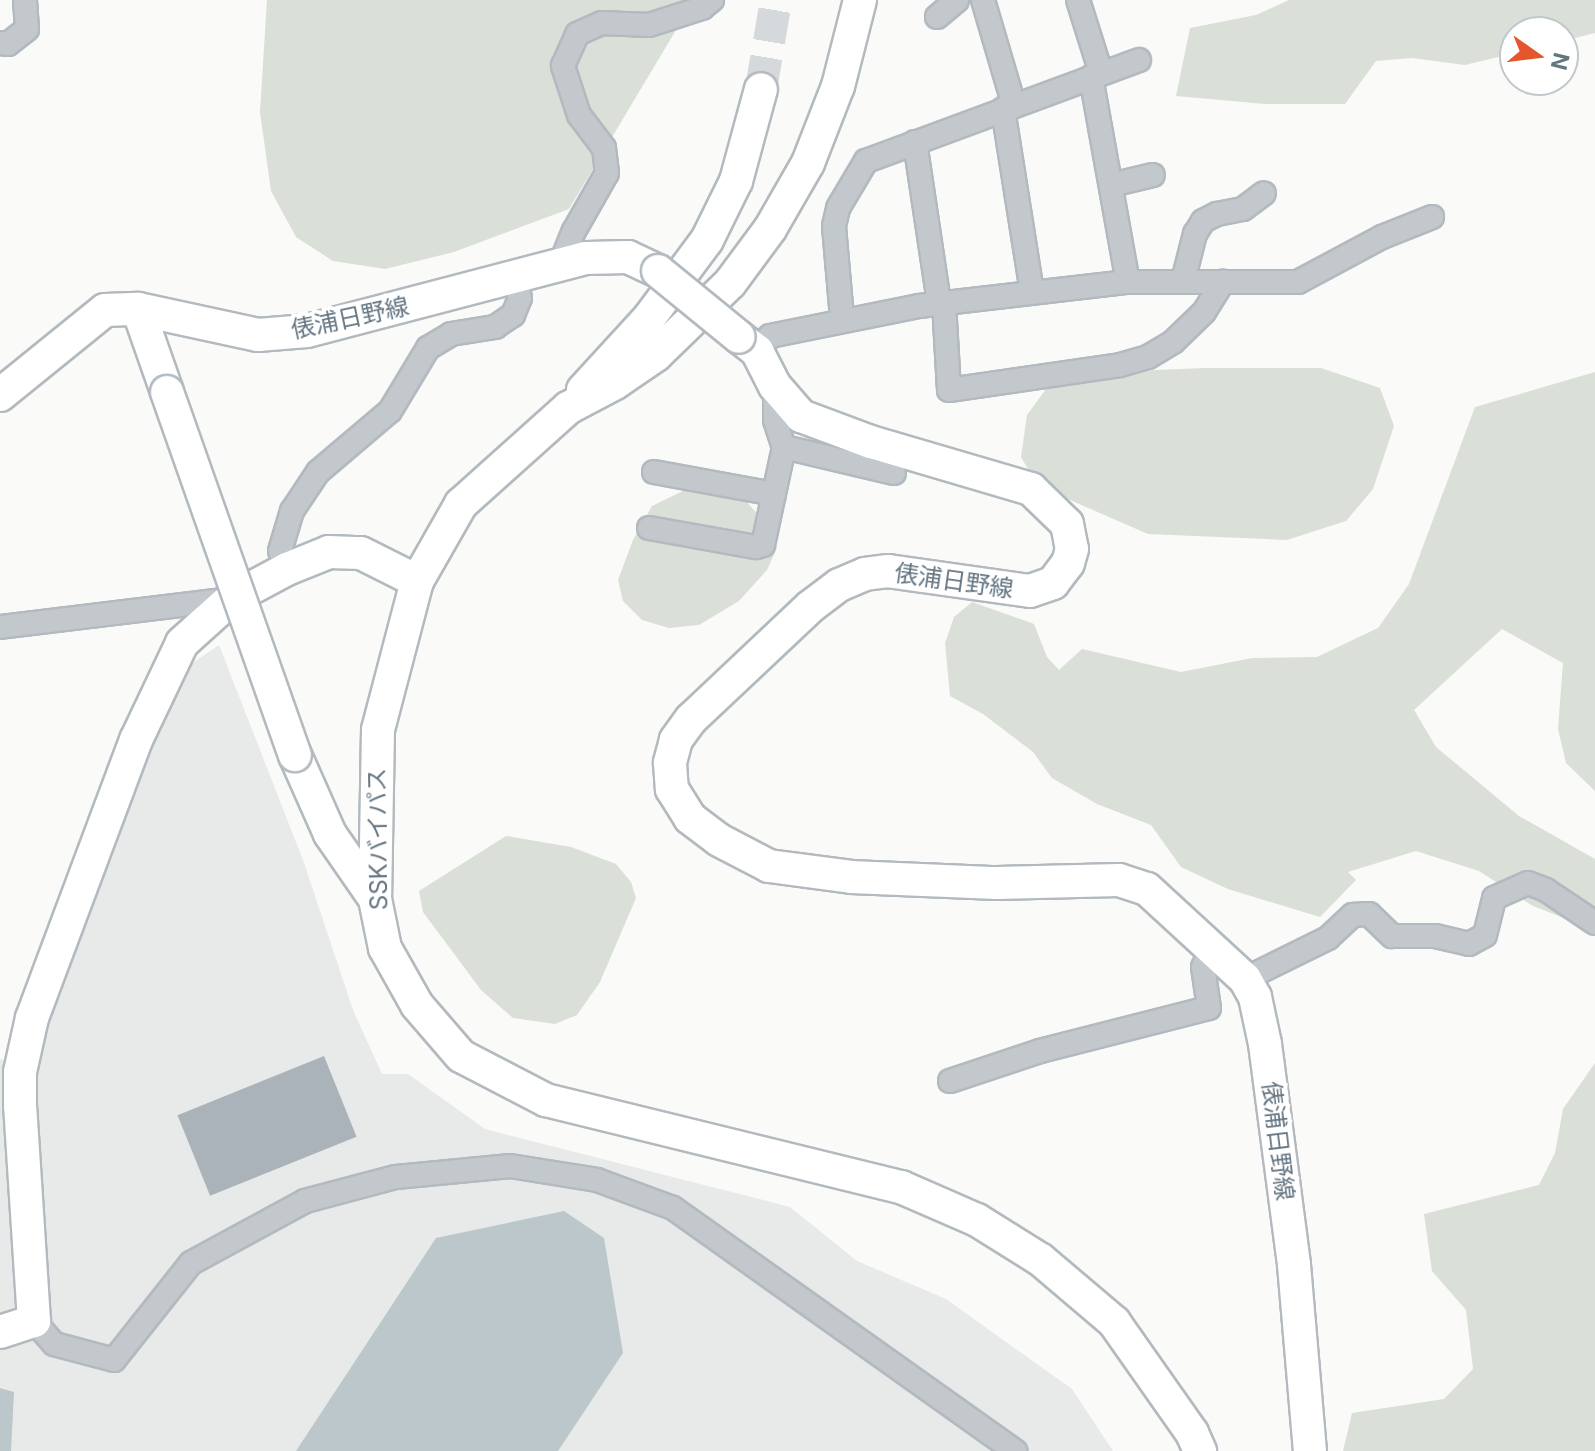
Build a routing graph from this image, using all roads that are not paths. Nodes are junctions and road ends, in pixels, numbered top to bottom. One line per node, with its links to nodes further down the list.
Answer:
1 (25, 0): 8 (street)
2 (712, 0): 18 (street)
3 (860, 0): 30 (street, SSKバイパス)
4 (957, 0): 7 (street)
5 (983, 0): 12 (street)
6 (1078, 0): 10 (street)
7 (937, 17)
8 (0, 43)
9 (1139, 60): 10 (street)
10 (1096, 75): 12 (street); 15 (street)
11 (761, 89): 30 (street)
12 (1008, 107): 13 (street); 23 (street)
13 (915, 142): 24 (street); 26 (street)
14 (1153, 175): 15 (street)
15 (1111, 185): 22 (street)
16 (1264, 193): 20 (street)
17 (1432, 217): 21 (street)
18 (560, 265): 19 (street, 俵浦日野線); 27 (street, 俵浦日野線, bridge)
19 (516, 278): 25 (street, 俵浦日野線); 36 (street)
20 (1183, 281): 21 (street); 22 (street)
21 (1223, 281): 24 (street)
22 (1128, 282): 23 (street)
23 (1032, 293): 24 (street)
24 (941, 303): 26 (street)
25 (138, 309): 29 (street, 俵浦日野線); 40 (street, bridge)
26 (842, 318): 27 (street)
27 (748, 344): 28 (street, 俵浦日野線)
28 (775, 386): 31 (street); 42 (street, 俵浦日野線)
29 (0, 395)
30 (568, 408): 37 (street, SSKバイパス)
31 (784, 447): 33 (street); 34 (street)
32 (654, 472): 34 (street)
33 (894, 473)
34 (774, 494): 35 (street)
35 (649, 528)
36 (287, 569): 37 (street); 38 (street)
37 (417, 581): 40 (street, SSKバイパス)
38 (231, 599): 39 (street); 45 (street)
39 (0, 627)
40 (375, 899): 48 (street, SSKバイパス)
41 (1595, 923): 43 (street)
42 (1213, 949): 43 (street, 俵浦日野線); 44 (street)
43 (1245, 979): 49 (street, 俵浦日野線)
44 (950, 1081)
45 (34, 1321): 46 (street); 47 (street)
46 (0, 1332)
47 (1015, 1451)
48 (1200, 1451)
49 (1310, 1451)

